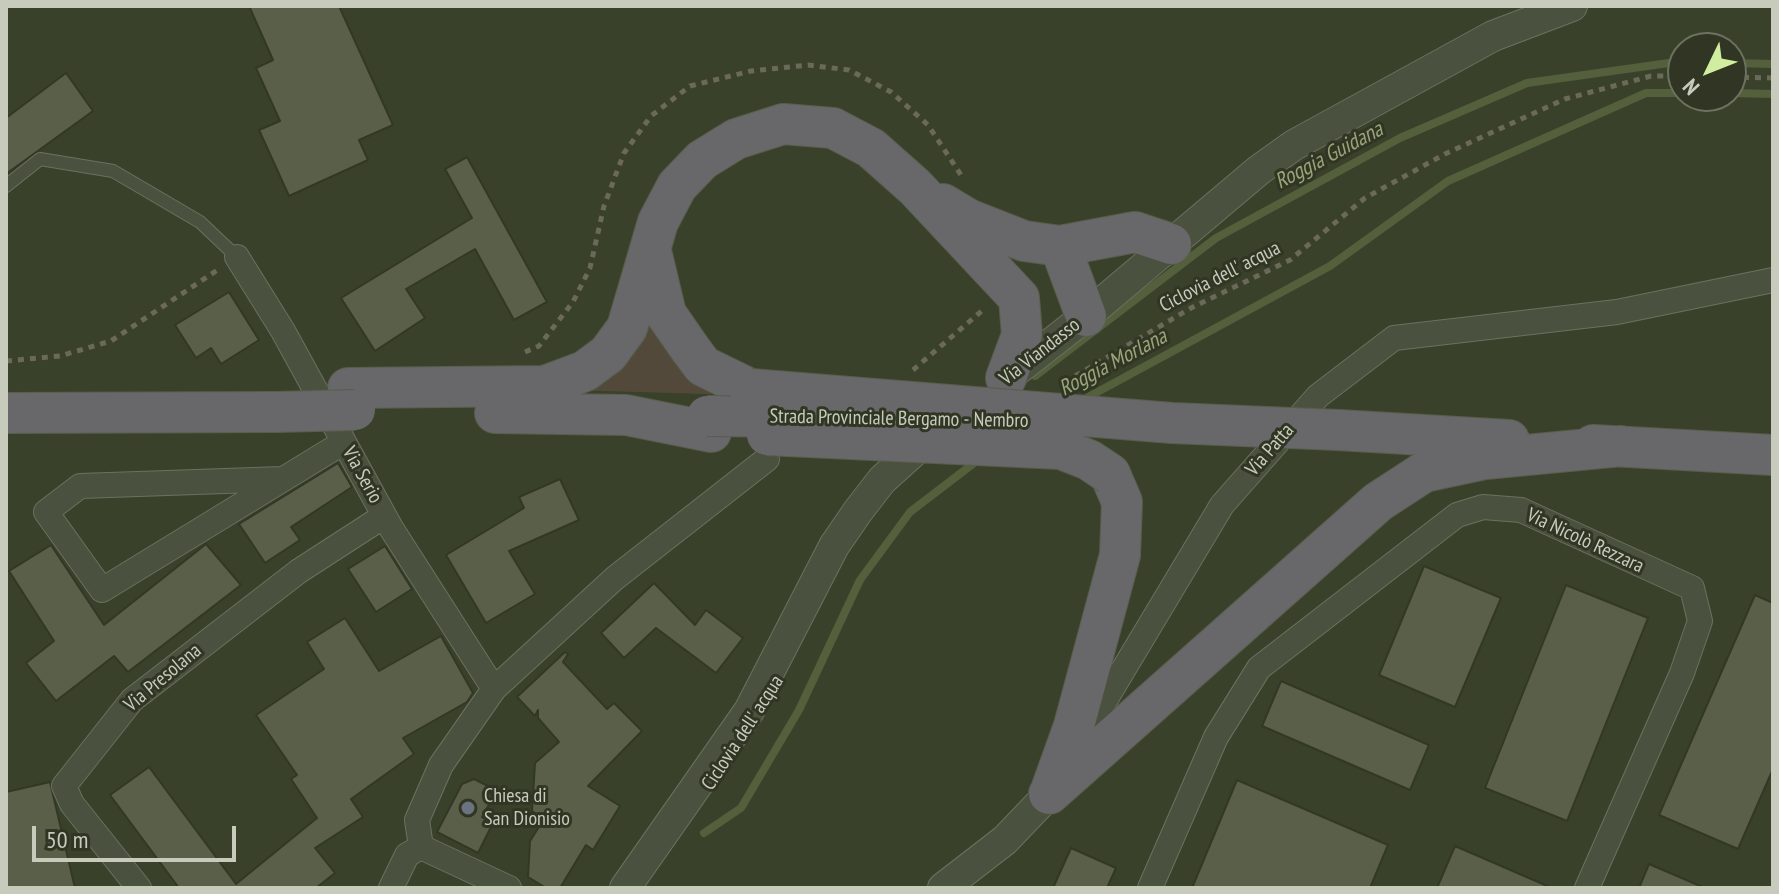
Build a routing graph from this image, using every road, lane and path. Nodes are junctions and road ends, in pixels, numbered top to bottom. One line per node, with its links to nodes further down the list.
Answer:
1 (1572, 6): 8 (street, Via Viandasso)
2 (1667, 76): 18 (path, Ciclovia dell' acqua)
3 (1747, 77): 4 (path)
4 (1773, 78)
5 (968, 185): 15 (path)
6 (6, 186): 11 (lane)
7 (915, 187): 9 (highway); 10 (highway); 13 (highway)
8 (1171, 244): 9 (highway); 14 (street, Via Viandasso)
9 (1060, 246): 14 (highway)
10 (651, 251): 20 (highway); 21 (highway, bridge)
11 (237, 257): 16 (path); 20 (street, Via Serio)
12 (1773, 280): 29 (street, Via Patta)
13 (1019, 298): 14 (highway); 17 (highway)
14 (1086, 316): 17 (street, Via Viandasso)
15 (516, 355)
16 (6, 361)
17 (1006, 378): 34 (street, Via Viandasso)
18 (1053, 391)
19 (6, 413): 20 (highway, bridge)
20 (349, 414): 22 (highway, Strada Provinciale Bergamo - Nembro); 26 (street); 27 (street, Via Serio)
21 (1172, 423): 22 (highway, Strada Provinciale Bergamo - Nembro, bridge); 23 (highway, bridge)
22 (709, 424): 29 (highway, bridge)
23 (1621, 446): 24 (highway); 29 (highway)
24 (1773, 455)
25 (767, 459): 28 (street)
26 (283, 479): 26 (street)
27 (384, 516): 28 (street, Via Serio); 31 (street, Via Presolana)
28 (494, 689): 30 (street)
29 (1049, 794): 35 (street, Via Patta)
30 (421, 847): 32 (street); 33 (street)
31 (139, 888)
32 (391, 888)
33 (509, 888)
34 (625, 888)
35 (943, 888)
36 (1150, 888): 37 (street, Via Nicolò Rezzara)
37 (1587, 888)

